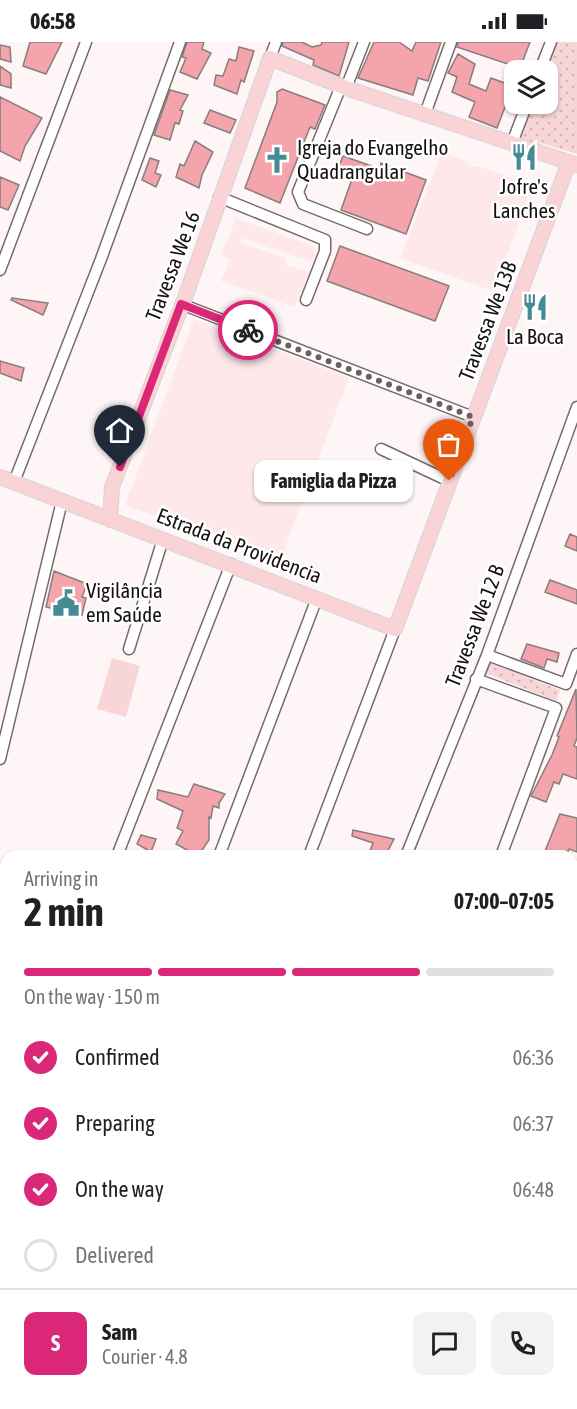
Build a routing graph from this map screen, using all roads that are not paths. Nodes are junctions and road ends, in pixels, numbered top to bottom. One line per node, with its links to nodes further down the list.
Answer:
1 (86, 42): 16 (street)
2 (180, 42): 24 (street)
3 (276, 42): 7 (street)
4 (364, 42): 9 (street)
5 (452, 42): 10 (street)
6 (550, 42): 8 (street)
7 (270, 58): 9 (main road); 14 (main road, Travessa We 16)
8 (544, 60)
9 (344, 87): 10 (main road); 15 (street)
10 (425, 114): 12 (main road)
11 (523, 114): 12 (street)
12 (512, 143): 13 (main road)
13 (573, 164): 20 (main road, Travessa We 13B)
14 (219, 197): 17 (street); 18 (main road, Travessa We 16)
15 (366, 229)
16 (0, 270)
17 (306, 300)
18 (181, 304): 20 (street); 25 (main road, Travessa We 16)
19 (577, 407): 35 (street, Travessa We 12 B)
20 (473, 417): 23 (main road, Travessa We 13B)
21 (381, 449): 23 (street)
22 (0, 477): 24 (main road, Estrada da Providencia)
23 (449, 481): 32 (main road, Travessa We 13B)
24 (14, 483): 26 (main road, Estrada da Providencia)
25 (112, 487): 27 (main road); 28 (main road)
26 (62, 501): 27 (main road, Estrada da Providencia); 37 (street)
27 (83, 509): 28 (main road, Estrada da Providencia)
28 (110, 520): 29 (main road, Estrada da Providencia)
29 (163, 539): 30 (main road, Estrada da Providencia); 33 (street)
30 (231, 564): 31 (main road, Estrada da Providencia); 38 (street)
31 (317, 598): 32 (main road, Estrada da Providencia); 39 (street)
32 (395, 629): 40 (street, Travessa We 13B)
33 (129, 649)
34 (577, 654): 35 (street)
35 (487, 655): 36 (street, Travessa We 12 B)
36 (476, 679): 41 (street, Travessa We 12 B); 42 (street)
37 (0, 759)
38 (119, 850)
39 (221, 850)
40 (311, 850)
41 (408, 850)
42 (503, 850)

